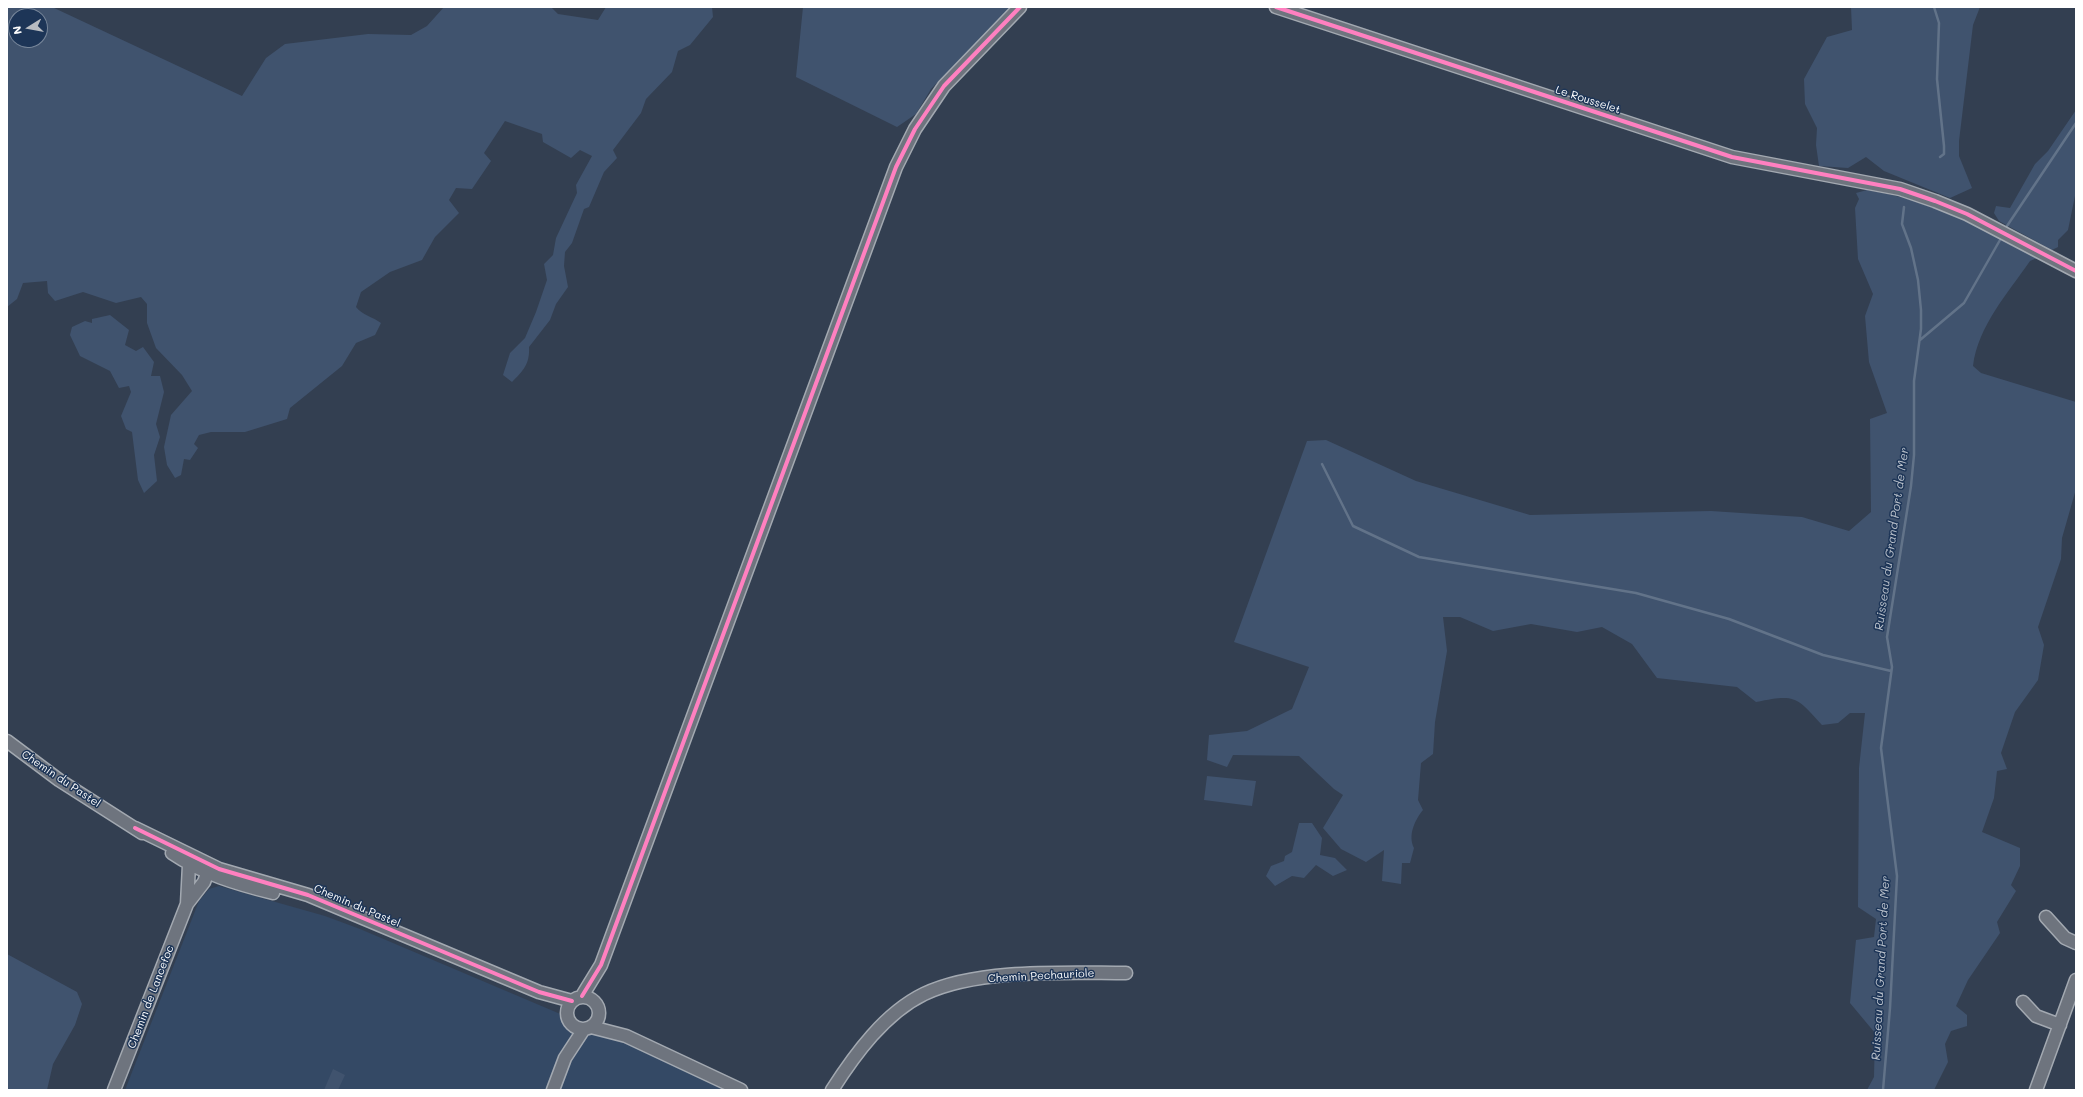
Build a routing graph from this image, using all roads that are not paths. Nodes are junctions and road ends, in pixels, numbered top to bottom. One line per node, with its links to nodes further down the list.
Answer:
1 (1020, 7): 10 (street)
2 (1276, 7): 3 (street, Le Rousselet)
3 (2076, 271)
4 (7, 741): 5 (street, Chemin du Pastel)
5 (192, 861): 6 (street, Chemin du Pastel); 7 (street, Chemin de Lancefoc)
6 (209, 869): 7 (street, Chemin de Lancefoc); 15 (street, Chemin du Pastel)
7 (187, 904): 21 (street, Chemin de Lancefoc)
8 (2046, 917): 9 (street)
9 (2076, 943)
10 (601, 965): 13 (street); 15 (street)
11 (1126, 974): 24 (street, Chemin Pechauriole)
12 (2076, 980): 17 (street)
13 (596, 1002): 15 (street, Chemin du Pastel); 16 (street)
14 (2023, 1002): 17 (street)
15 (573, 1008): 18 (street, Chemin du Pastel); 20 (street)
16 (600, 1016): 18 (street); 19 (street)
17 (2060, 1025): 25 (street)
18 (588, 1028): 19 (street, Chemin du Pastel); 20 (street)
19 (626, 1036): 23 (street)
20 (565, 1058): 22 (street)
21 (114, 1090)
22 (552, 1090)
23 (741, 1090)
24 (832, 1090)
25 (2036, 1090)

